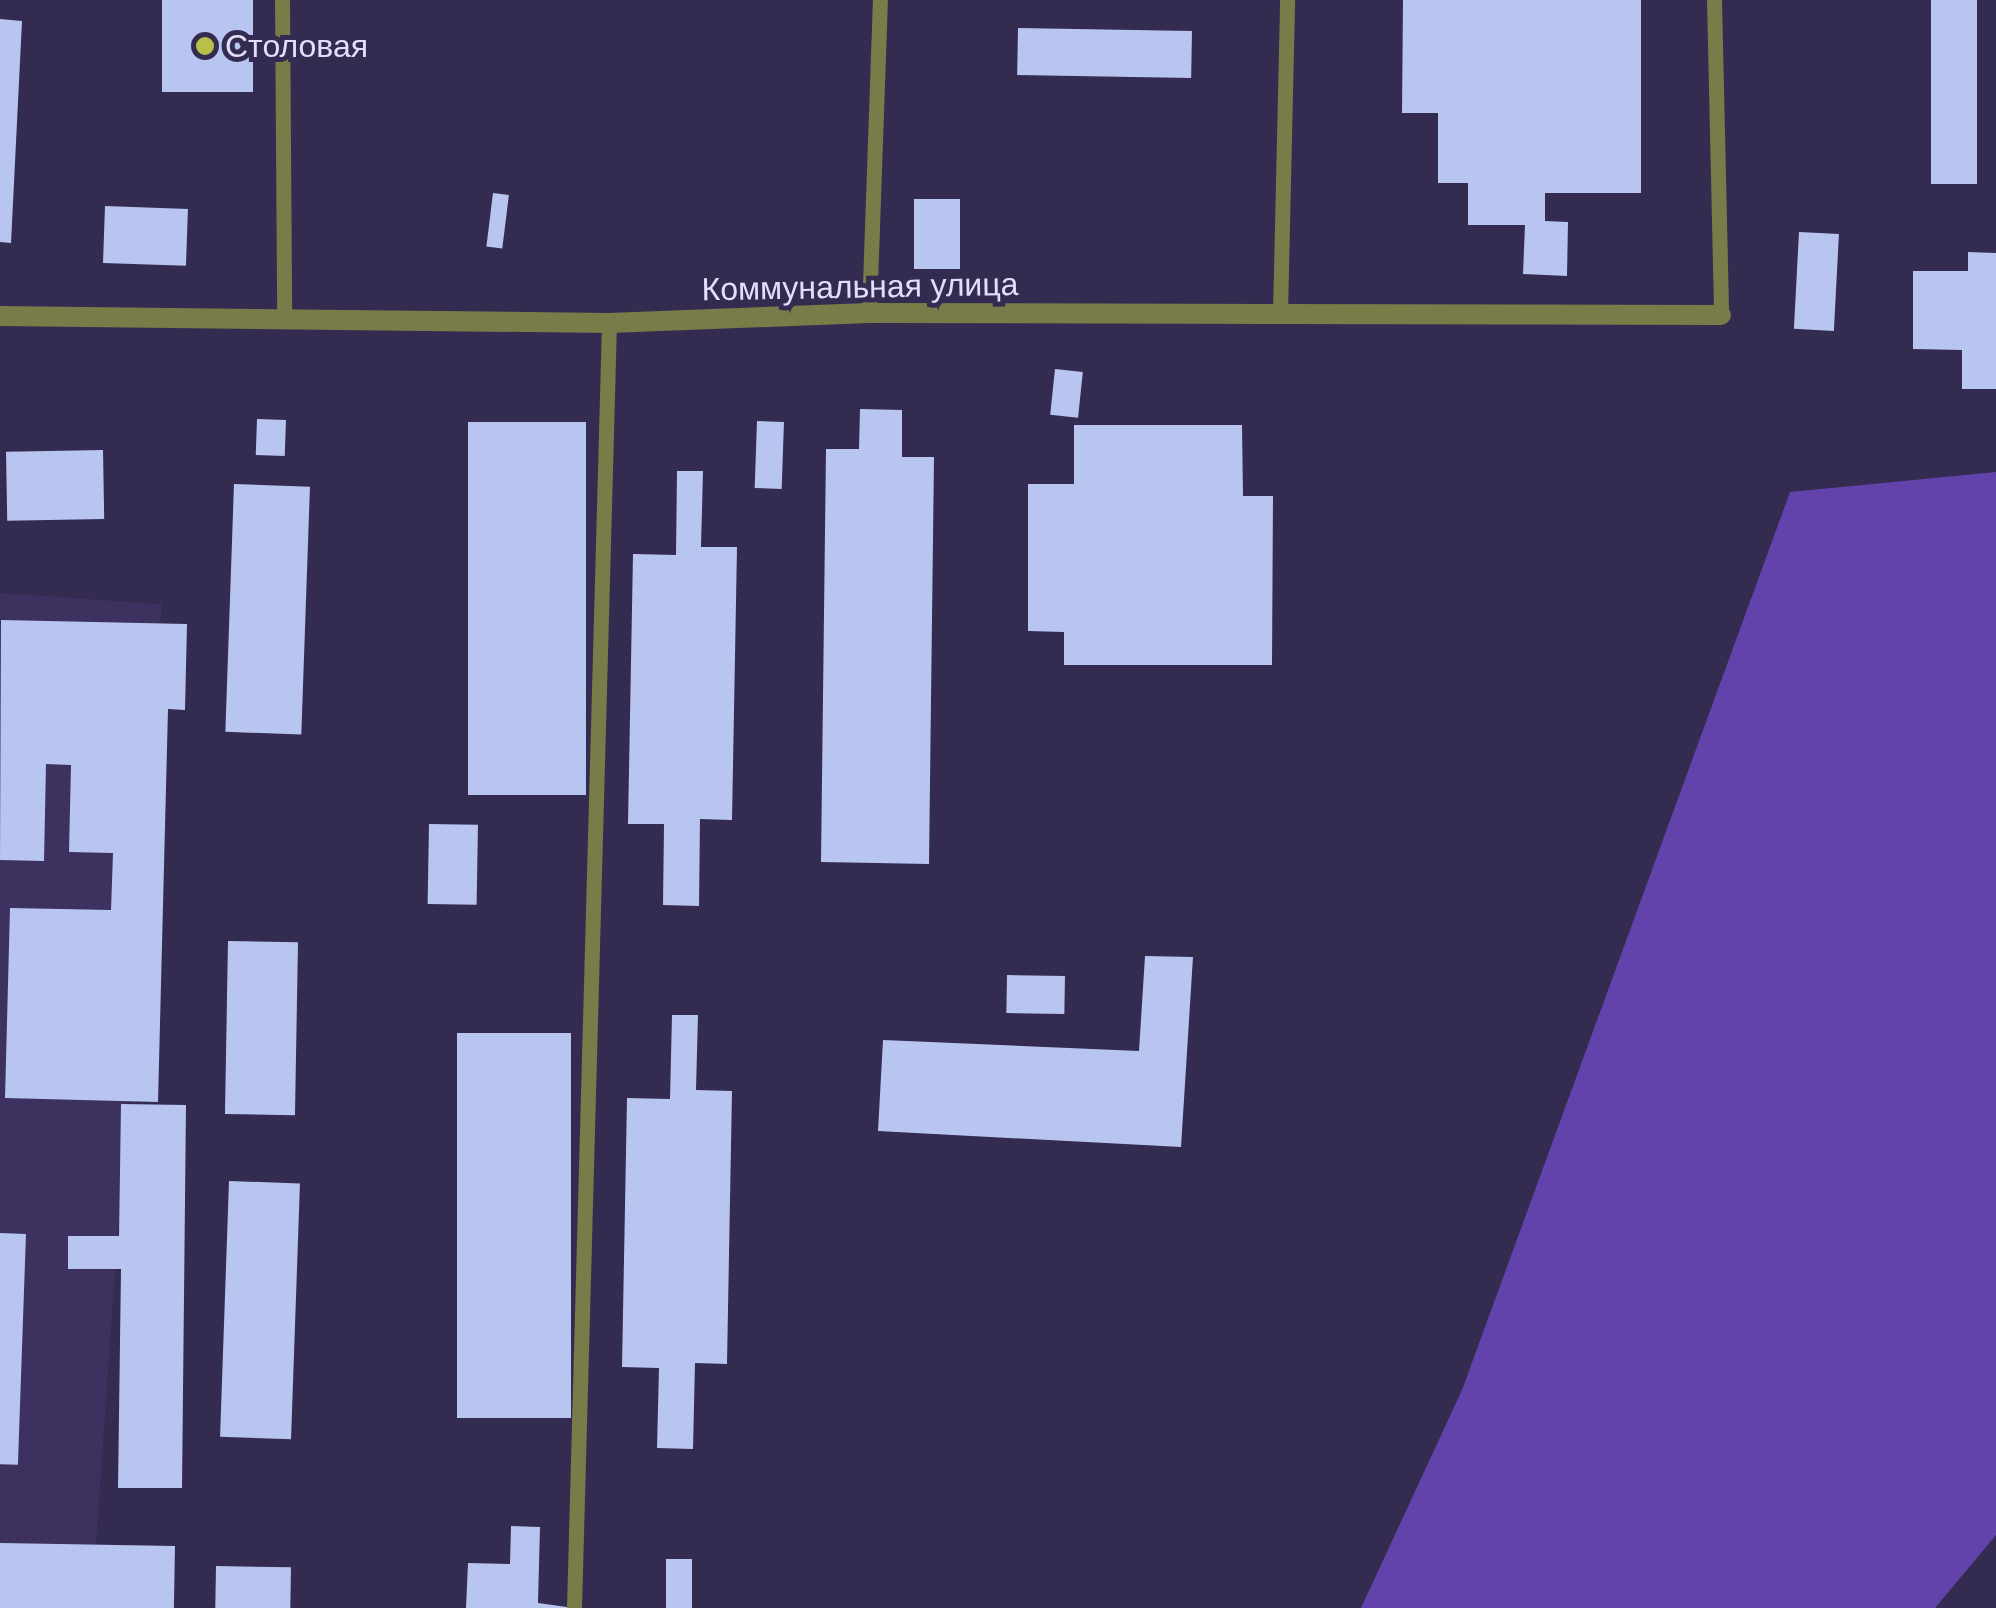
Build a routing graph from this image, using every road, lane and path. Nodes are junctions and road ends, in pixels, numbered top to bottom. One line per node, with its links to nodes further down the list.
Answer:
1 (282, 0): 6 (lane)
2 (880, 0): 5 (lane)
3 (1286, 0): 7 (lane)
4 (1714, 0): 8 (lane)
5 (869, 313): 7 (street, Коммунальная улица); 10 (street, Коммунальная улица)
6 (284, 314): 9 (street, Коммунальная улица); 10 (street, Коммунальная улица)
7 (1280, 314): 8 (street, Коммунальная улица)
8 (1721, 315)
9 (0, 316)
10 (609, 323): 11 (lane)
11 (574, 1608)

